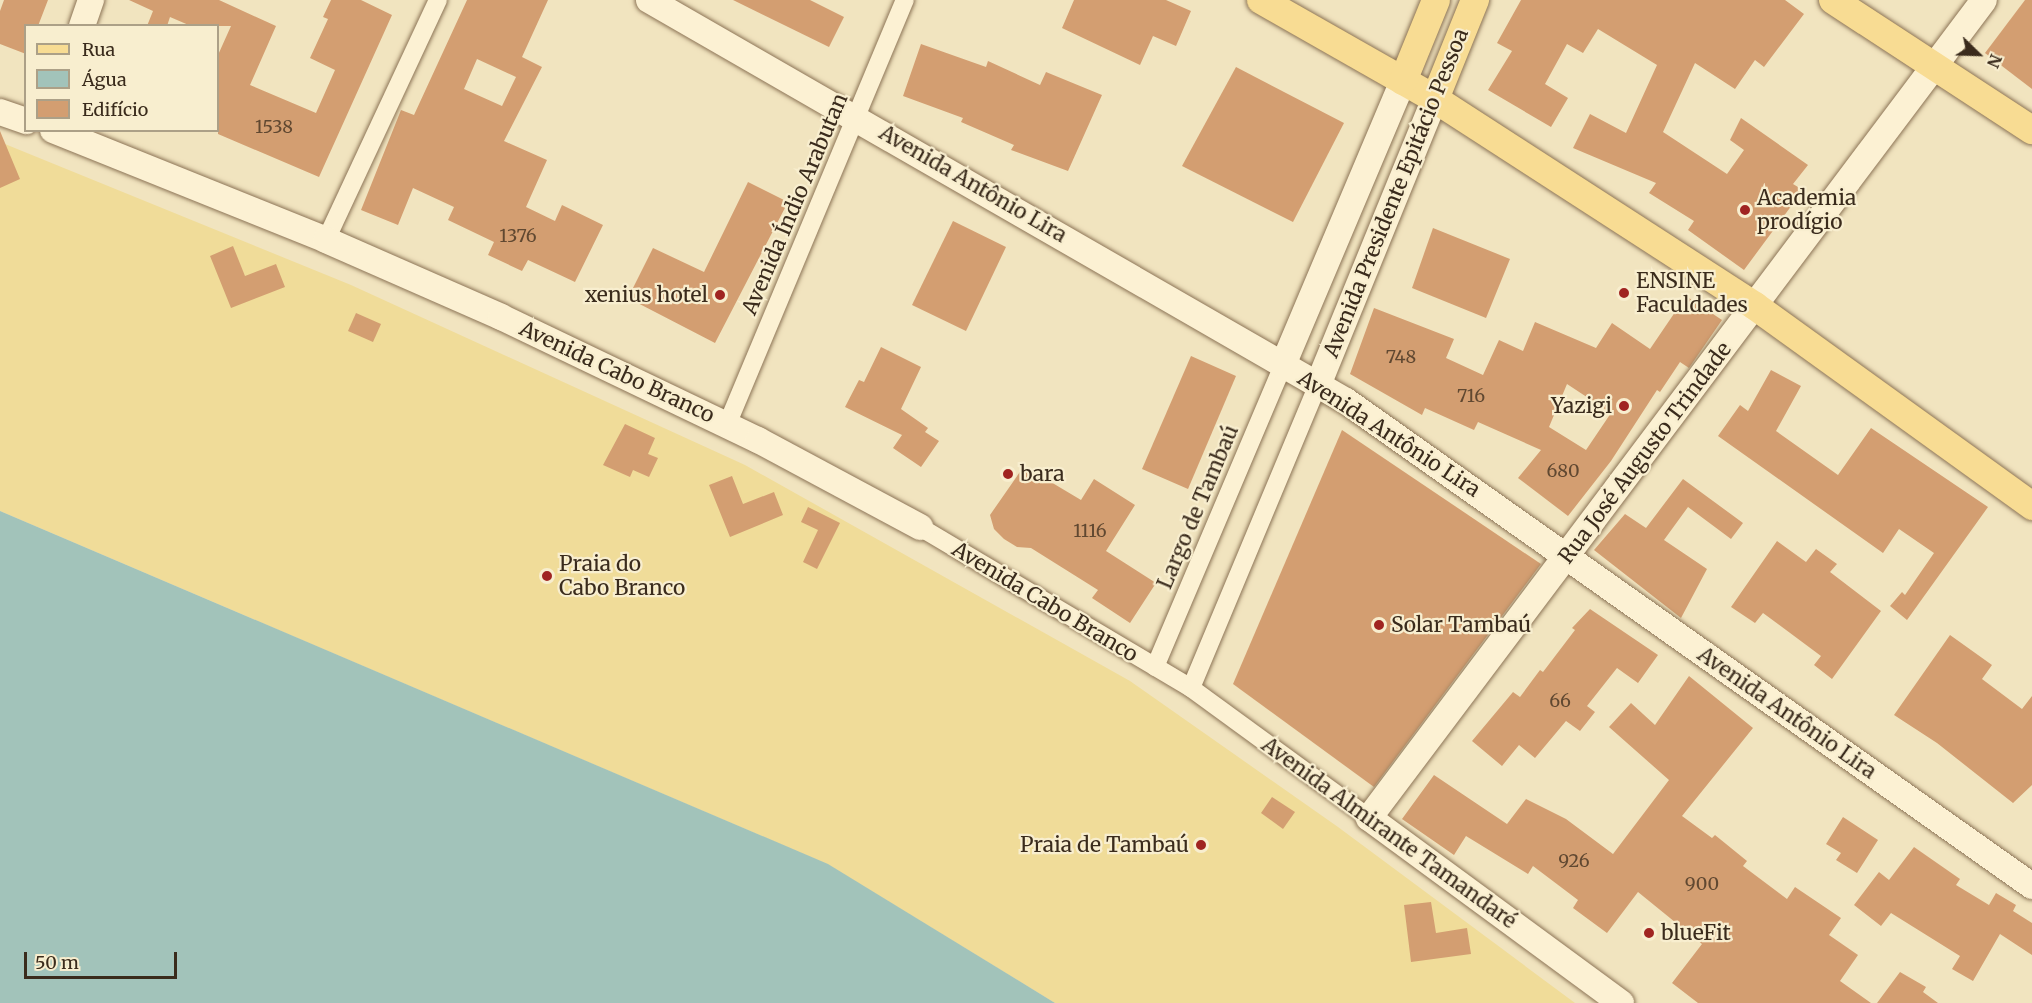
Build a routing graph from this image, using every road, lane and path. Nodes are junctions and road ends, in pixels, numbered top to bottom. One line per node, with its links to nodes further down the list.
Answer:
1 (91, 0): 10 (main road)
2 (438, 0): 19 (street)
3 (649, 0): 15 (main road, Avenida Antônio Lira)
4 (905, 0): 15 (street, Avenida Índio Arabutan)
5 (1262, 0): 12 (main road)
6 (1436, 0): 12 (main road, Avenida Presidente Epitácio Pessoa)
7 (1475, 0): 13 (main road, Avenida Presidente Epitácio Pessoa)
8 (1833, 0): 11 (main road)
9 (1984, 0): 11 (main road, Rua José Augusto Trindade)
10 (83, 24)
11 (1934, 64): 17 (main road); 20 (main road, Rua José Augusto Trindade)
12 (1403, 81): 13 (main road); 21 (main road, Avenida Presidente Epitácio Pessoa)
13 (1435, 99): 20 (main road); 22 (main road, Avenida Presidente Epitácio Pessoa)
14 (0, 112): 16 (main road)
15 (856, 116): 21 (main road, Avenida Antônio Lira); 23 (street, Avenida Índio Arabutan)
16 (24, 120)
17 (2032, 130)
18 (57, 132): 19 (main road, Avenida Cabo Branco)
19 (326, 240): 23 (main road, Avenida Cabo Branco)
20 (1755, 306): 24 (main road); 26 (main road, Rua José Augusto Trindade)
21 (1282, 365): 22 (main road, Avenida Antônio Lira); 27 (street, Largo de Tambaú)
22 (1318, 385): 26 (main road, Avenida Antônio Lira); 28 (street)
23 (727, 425): 25 (main road, Avenida Cabo Branco)
24 (2032, 506)
25 (920, 527): 27 (street, Avenida Cabo Branco)
26 (1567, 557): 29 (main road, Rua José Augusto Trindade); 30 (main road, Avenida Antônio Lira)
27 (1155, 667): 28 (street, Avenida Almirante Tamandaré)
28 (1191, 688): 29 (street, Avenida Almirante Tamandaré)
29 (1369, 818): 31 (main road, Avenida Almirante Tamandaré)
30 (2032, 886)
31 (1621, 1003)

